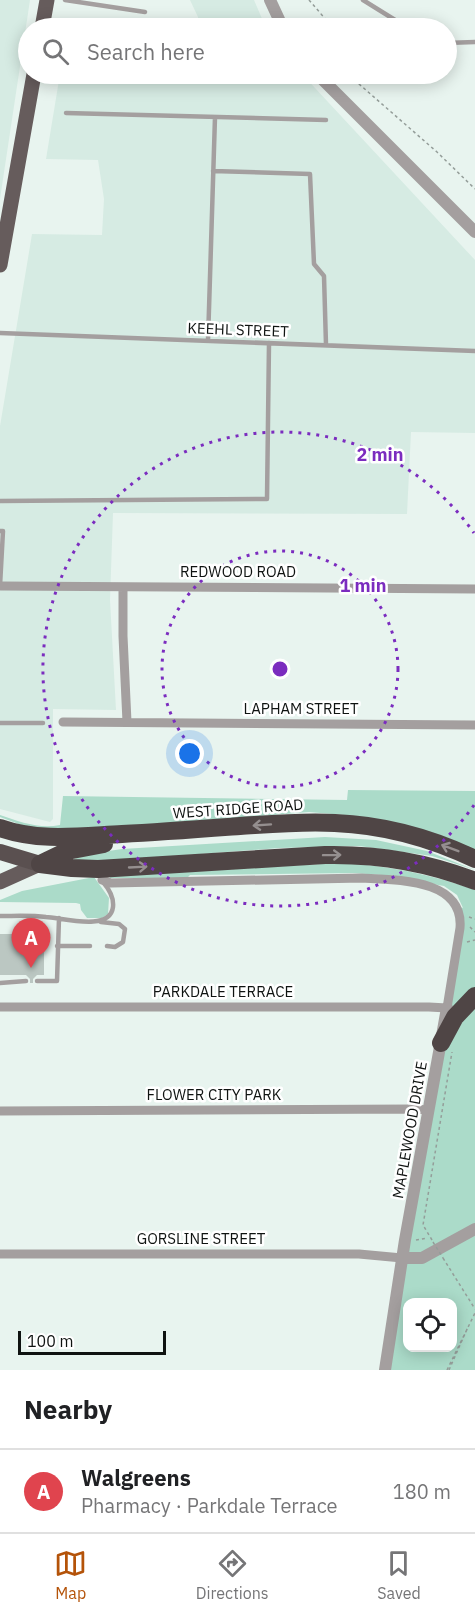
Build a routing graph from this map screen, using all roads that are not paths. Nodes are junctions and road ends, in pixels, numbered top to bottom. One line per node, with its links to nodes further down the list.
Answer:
1 (47, 0): 6 (main road)
2 (65, 0): 5 (lane)
3 (270, 0): 7 (street)
4 (363, 0): 8 (lane)
5 (145, 12)
6 (44, 18)
7 (278, 18)
8 (392, 18)
9 (475, 42): 10 (lane)
10 (457, 43)
11 (32, 84): 18 (main road)
12 (327, 84): 17 (street)
13 (66, 113): 14 (lane)
14 (215, 117): 15 (lane); 16 (lane)
15 (326, 120)
16 (213, 171): 20 (lane); 22 (lane)
17 (475, 231)
18 (0, 265)
19 (0, 333): 20 (lane, KEEHL STREET)
20 (208, 341): 21 (lane, KEEHL STREET)
21 (269, 343): 22 (lane, KEEHL STREET); 24 (lane)
22 (326, 345): 23 (lane, KEEHL STREET)
23 (475, 351)
24 (0, 501)
25 (0, 531): 26 (lane)
26 (0, 586): 27 (street, REDWOOD ROAD)
27 (123, 587): 28 (street, REDWOOD ROAD); 30 (street)
28 (475, 589)
29 (63, 722): 30 (street, LAPHAM STREET)
30 (127, 722): 33 (street, LAPHAM STREET)
31 (0, 723): 32 (lane)
32 (43, 723)
33 (475, 725)
34 (0, 828): 35 (highway, WEST RIDGE ROAD)
35 (194, 830): 37 (highway, WEST RIDGE ROAD, one-way to 35); 38 (highway)
36 (0, 852): 38 (highway)
37 (475, 859)
38 (40, 864): 39 (highway); 42 (main road)
39 (79, 868): 40 (highway); 41 (highway, one-way to 41)
40 (102, 880): 45 (lane); 54 (street, MAPLEWOOD DRIVE)
41 (475, 881)
42 (0, 882)
43 (0, 916): 44 (lane)
44 (59, 918): 45 (lane); 46 (lane)
45 (99, 922): 48 (lane)
46 (57, 946): 47 (lane); 50 (lane)
47 (90, 946)
48 (106, 946)
49 (26, 981): 51 (lane)
50 (37, 981)
51 (0, 983)
52 (475, 996): 55 (highway)
53 (0, 1007): 54 (street, PARKDALE TERRACE)
54 (447, 1008): 55 (street, MAPLEWOOD DRIVE)
55 (448, 1044): 56 (street, MAPLEWOOD DRIVE)
56 (429, 1110): 57 (street, FLOWER CITY PARK); 60 (street, MAPLEWOOD DRIVE)
57 (0, 1111)
58 (475, 1229): 60 (street)
59 (0, 1254): 60 (street, GORSLINE STREET)
60 (402, 1258): 61 (street, MAPLEWOOD DRIVE)
61 (385, 1370)

